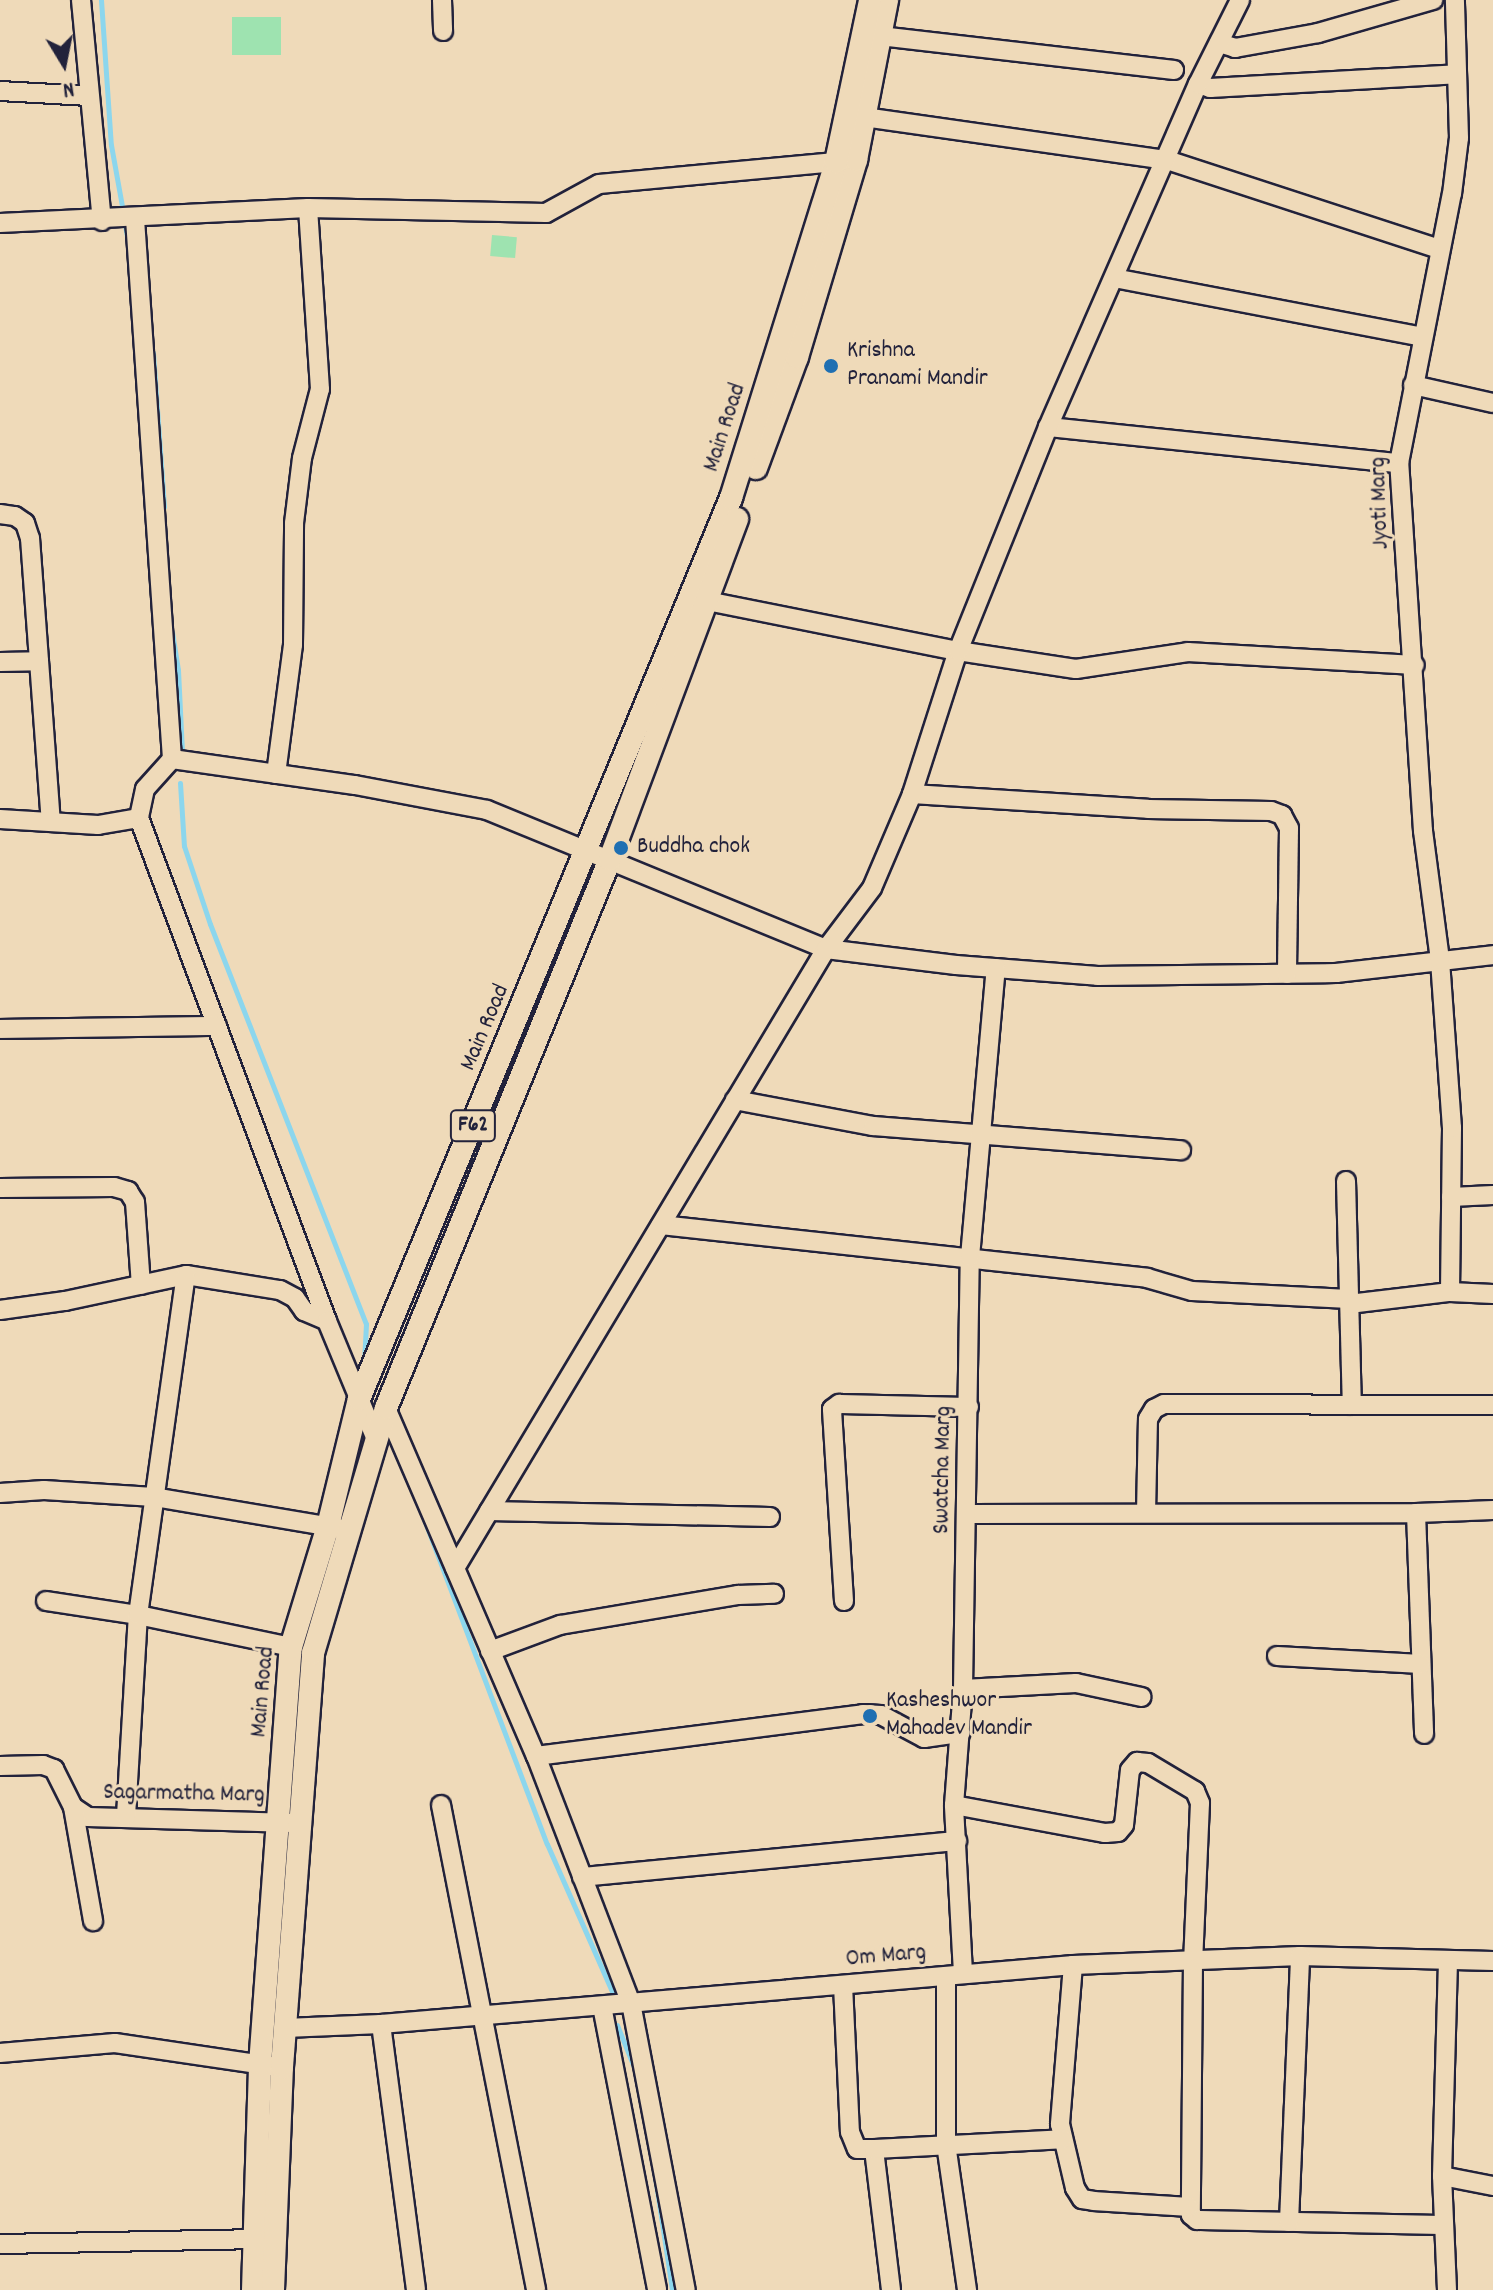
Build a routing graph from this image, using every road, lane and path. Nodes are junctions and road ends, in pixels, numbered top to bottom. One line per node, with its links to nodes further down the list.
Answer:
1 (81, 0): 15 (street)
2 (442, 0): 8 (street)
3 (870, 0): 18 (main road, Main Road / F62)
4 (887, 0): 9 (main road, Main Road / F62)
5 (1240, 0): 10 (street)
6 (1433, 0): 10 (street)
7 (1455, 0): 12 (street, Jyoti Marg)
8 (443, 31)
9 (880, 36): 11 (street); 16 (main road, Main Road / F62)
10 (1219, 43): 13 (street)
11 (1174, 70)
12 (1457, 74): 13 (street); 23 (street, Jyoti Marg)
13 (1198, 84): 17 (street)
14 (0, 91): 15 (street)
15 (89, 96): 21 (street)
16 (864, 117): 17 (street); 18 (main road, Main Road / F62)
17 (1167, 160): 23 (street); 24 (street)
18 (846, 161): 19 (street); 31 (main road, Main Road / F62); 42 (main road, Main Road / F62)
19 (308, 208): 20 (street); 37 (street)
20 (135, 219): 21 (street); 36 (street)
21 (102, 221): 22 (street)
22 (0, 223)
23 (1439, 249): 25 (street, Jyoti Marg)
24 (1114, 278): 25 (street); 28 (street)
25 (1422, 337): 26 (street, Jyoti Marg)
26 (1413, 385): 27 (street); 29 (street, Jyoti Marg)
27 (1493, 403)
28 (1048, 427): 29 (street); 32 (street)
29 (1399, 463): 35 (street, Jyoti Marg)
30 (0, 514): 33 (street)
31 (707, 601): 32 (street); 43 (main road, Main Road / F62)
32 (958, 651): 35 (street); 38 (street)
33 (39, 661): 34 (street); 41 (street)
34 (0, 662)
35 (1415, 665): 46 (street, Jyoti Marg)
36 (172, 759): 37 (street); 39 (street)
37 (276, 774): 42 (street)
38 (912, 794): 44 (street); 48 (street)
39 (139, 818): 41 (street); 49 (street)
40 (0, 819): 41 (street)
41 (51, 821)
42 (588, 850): 43 (street); 67 (main road, Main Road / F62)
43 (610, 859): 44 (street); 71 (main road, Main Road / F62)
44 (826, 949): 47 (street); 51 (street)
45 (1493, 955): 46 (street)
46 (1440, 960): 48 (street); 57 (street, Jyoti Marg)
47 (996, 968): 48 (street); 52 (street, Swatcha Marg)
48 (1287, 974)
49 (217, 1026): 50 (street); 66 (street)
50 (0, 1029)
51 (735, 1100): 52 (street); 58 (street)
52 (981, 1137): 53 (street); 59 (street, Swatcha Marg)
53 (1181, 1150)
54 (1346, 1181): 64 (street)
55 (0, 1188): 61 (street)
56 (1493, 1195): 57 (street)
57 (1451, 1197): 62 (street, Jyoti Marg)
58 (661, 1225): 59 (street); 76 (street)
59 (970, 1257): 64 (street); 70 (street, Swatcha Marg)
60 (186, 1275): 61 (street); 66 (street); 74 (street)
61 (141, 1285): 65 (street)
62 (1450, 1292): 63 (street); 64 (street)
63 (1493, 1294)
64 (1349, 1301): 68 (street)
65 (0, 1310)
66 (327, 1321): 67 (street)
67 (359, 1399): 72 (street); 81 (main road, Main Road / F62)
68 (1352, 1405): 69 (street); 77 (street)
69 (1493, 1405)
70 (969, 1407): 79 (street, Swatcha Marg); 85 (street)
71 (386, 1408): 72 (main road, Main Road / F62); 82 (street)
72 (377, 1442): 81 (main road, Main Road / F62)
73 (0, 1493): 74 (street)
74 (154, 1497): 81 (street); 86 (street)
75 (1493, 1510): 78 (street)
76 (489, 1511): 80 (street); 82 (street)
77 (1146, 1513): 78 (street); 79 (street)
78 (1416, 1513): 90 (street)
79 (968, 1514): 91 (street, Swatcha Marg)
80 (770, 1517)
81 (339, 1528): 87 (main road, Main Road / F62); 101 (main road, Main Road / F62)
82 (455, 1568): 88 (street)
83 (774, 1594): 88 (street)
84 (46, 1601): 86 (street)
85 (844, 1601)
86 (138, 1615): 87 (street); 100 (street)
87 (291, 1647): 101 (main road, Main Road / F62)
88 (490, 1651): 95 (street)
89 (1277, 1656): 90 (street)
90 (1421, 1664): 94 (street)
91 (963, 1689): 92 (street); 93 (street, Swatcha Marg)
92 (1142, 1697)
93 (961, 1733): 95 (street); 98 (street, Swatcha Marg)
94 (1424, 1734)
95 (536, 1756): 103 (street)
96 (0, 1766): 99 (street, Sagarmatha Marg)
97 (441, 1805): 114 (street)
98 (954, 1805): 102 (street, Swatcha Marg); 106 (street)
99 (73, 1807): 100 (street, Sagarmatha Marg); 104 (street)
100 (126, 1816): 101 (street, Sagarmatha Marg)
101 (290, 1822): 116 (main road, Main Road / F62); 118 (main road, Main Road / F62)
102 (957, 1841): 103 (street); 110 (street, Swatcha Marg)
103 (582, 1877): 112 (street)
104 (93, 1921)
105 (1300, 1956): 106 (street, Om Marg); 107 (street, Om Marg); 125 (street)
106 (1193, 1961): 109 (street, Om Marg); 124 (street)
107 (1448, 1961): 108 (street, Om Marg); 122 (street)
108 (1493, 1961)
109 (1073, 1965): 110 (street, Om Marg); 119 (street)
110 (954, 1974): 111 (street, Om Marg); 120 (street, Swatcha Marg)
111 (843, 1985): 112 (street, Om Marg); 121 (street)
112 (631, 2003): 113 (street, Om Marg); 134 (street)
113 (602, 2006): 114 (street, Om Marg); 133 (street)
114 (484, 2014): 115 (street, Om Marg); 132 (street)
115 (381, 2024): 116 (street, Om Marg); 131 (street)
116 (285, 2028): 118 (main road, Main Road / F62)
117 (0, 2053): 118 (street)
118 (271, 2066): 127 (main road, Main Road / F62)
119 (1063, 2139): 120 (street); 124 (street)
120 (946, 2144): 121 (street); 136 (street, Swatcha Marg)
121 (874, 2149): 135 (street)
122 (1442, 2176): 123 (street); 126 (street)
123 (1493, 2186)
124 (1189, 2207): 125 (street)
125 (1289, 2222): 126 (street)
126 (1444, 2225): 137 (street)
127 (264, 2239): 128 (street); 129 (main road, Main Road / F62); 130 (main road, Main Road / F62)
128 (0, 2244)
129 (253, 2290)
130 (273, 2290)
131 (416, 2290)
132 (536, 2290)
133 (657, 2290)
134 (686, 2290)
135 (891, 2290)
136 (967, 2290)
137 (1447, 2290)

